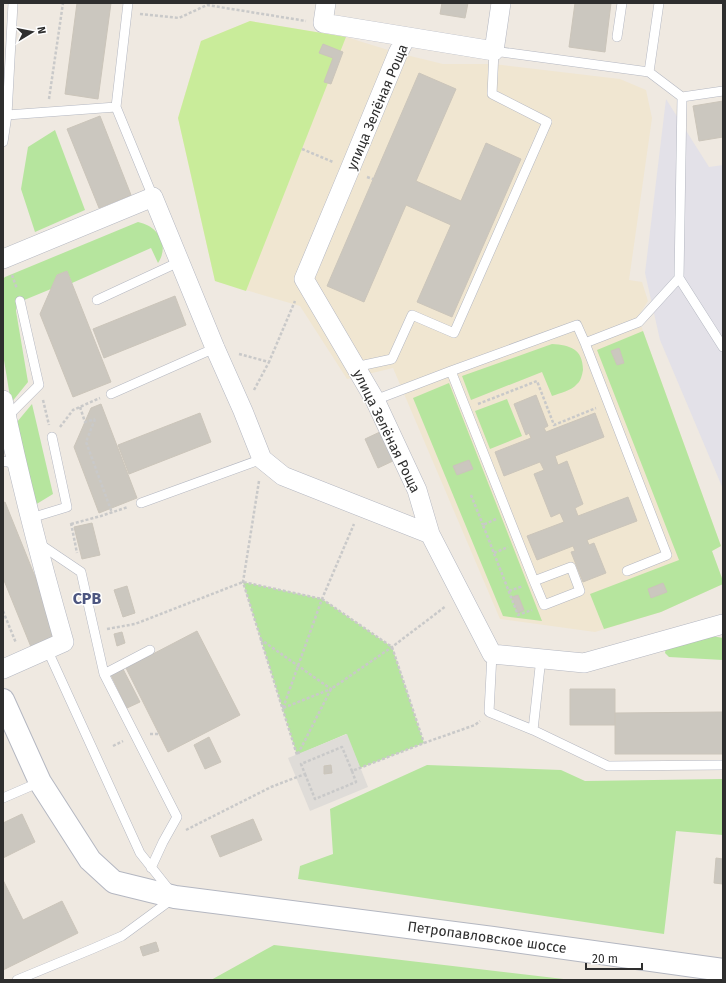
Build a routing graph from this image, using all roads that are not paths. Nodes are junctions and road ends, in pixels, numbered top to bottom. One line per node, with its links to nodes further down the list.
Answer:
1 (13, 3): 14 (lane)
2 (326, 3): 7 (street)
3 (501, 3): 9 (street)
4 (622, 3): 8 (lane)
5 (659, 3): 10 (lane)
6 (128, 8): 13 (lane)
7 (406, 37): 9 (street); 25 (street, улица Зелёная Роща)
8 (617, 37)
9 (494, 51): 10 (lane); 25 (lane)
10 (649, 72): 12 (lane)
11 (723, 91): 12 (lane)
12 (682, 97): 19 (lane)
13 (116, 106): 14 (lane); 16 (lane)
14 (6, 115): 15 (lane)
15 (3, 142)
16 (153, 197): 17 (street); 18 (street)
17 (5, 258)
18 (179, 262): 20 (lane); 24 (street)
19 (678, 278): 22 (lane); 23 (lane)
20 (97, 300)
21 (20, 301): 29 (lane)
22 (584, 343): 26 (lane); 37 (lane)
23 (723, 347)
24 (215, 348): 27 (lane); 31 (street)
25 (355, 367): 28 (street, улица Зелёная Роща)
26 (452, 371): 28 (lane); 38 (lane)
27 (111, 394)
28 (375, 400): 35 (street, улица Зелёная Роща)
29 (5, 408): 32 (street)
30 (52, 437): 34 (lane)
31 (262, 459): 33 (lane); 35 (street)
32 (10, 462): 34 (street)
33 (141, 503)
34 (31, 518): 36 (street)
35 (430, 534): 42 (street, улица Зелёная Роща)
36 (37, 542): 40 (street); 45 (lane)
37 (627, 571)
38 (534, 581): 38 (lane)
39 (723, 624): 43 (street)
40 (47, 649): 44 (street); 51 (lane)
41 (150, 650): 45 (lane)
42 (492, 654): 43 (street); 47 (lane)
43 (541, 658): 47 (lane)
44 (3, 669)
45 (104, 674): 51 (lane)
46 (3, 700): 49 (street, Петропавловское шоссе)
47 (533, 730): 48 (lane)
48 (723, 765)
49 (40, 782): 50 (lane); 52 (street, Петропавловское шоссе)
50 (3, 798)
51 (151, 868): 52 (lane)
52 (175, 897): 53 (street, Петропавловское шоссе); 54 (lane)
53 (723, 970)
54 (18, 980)

